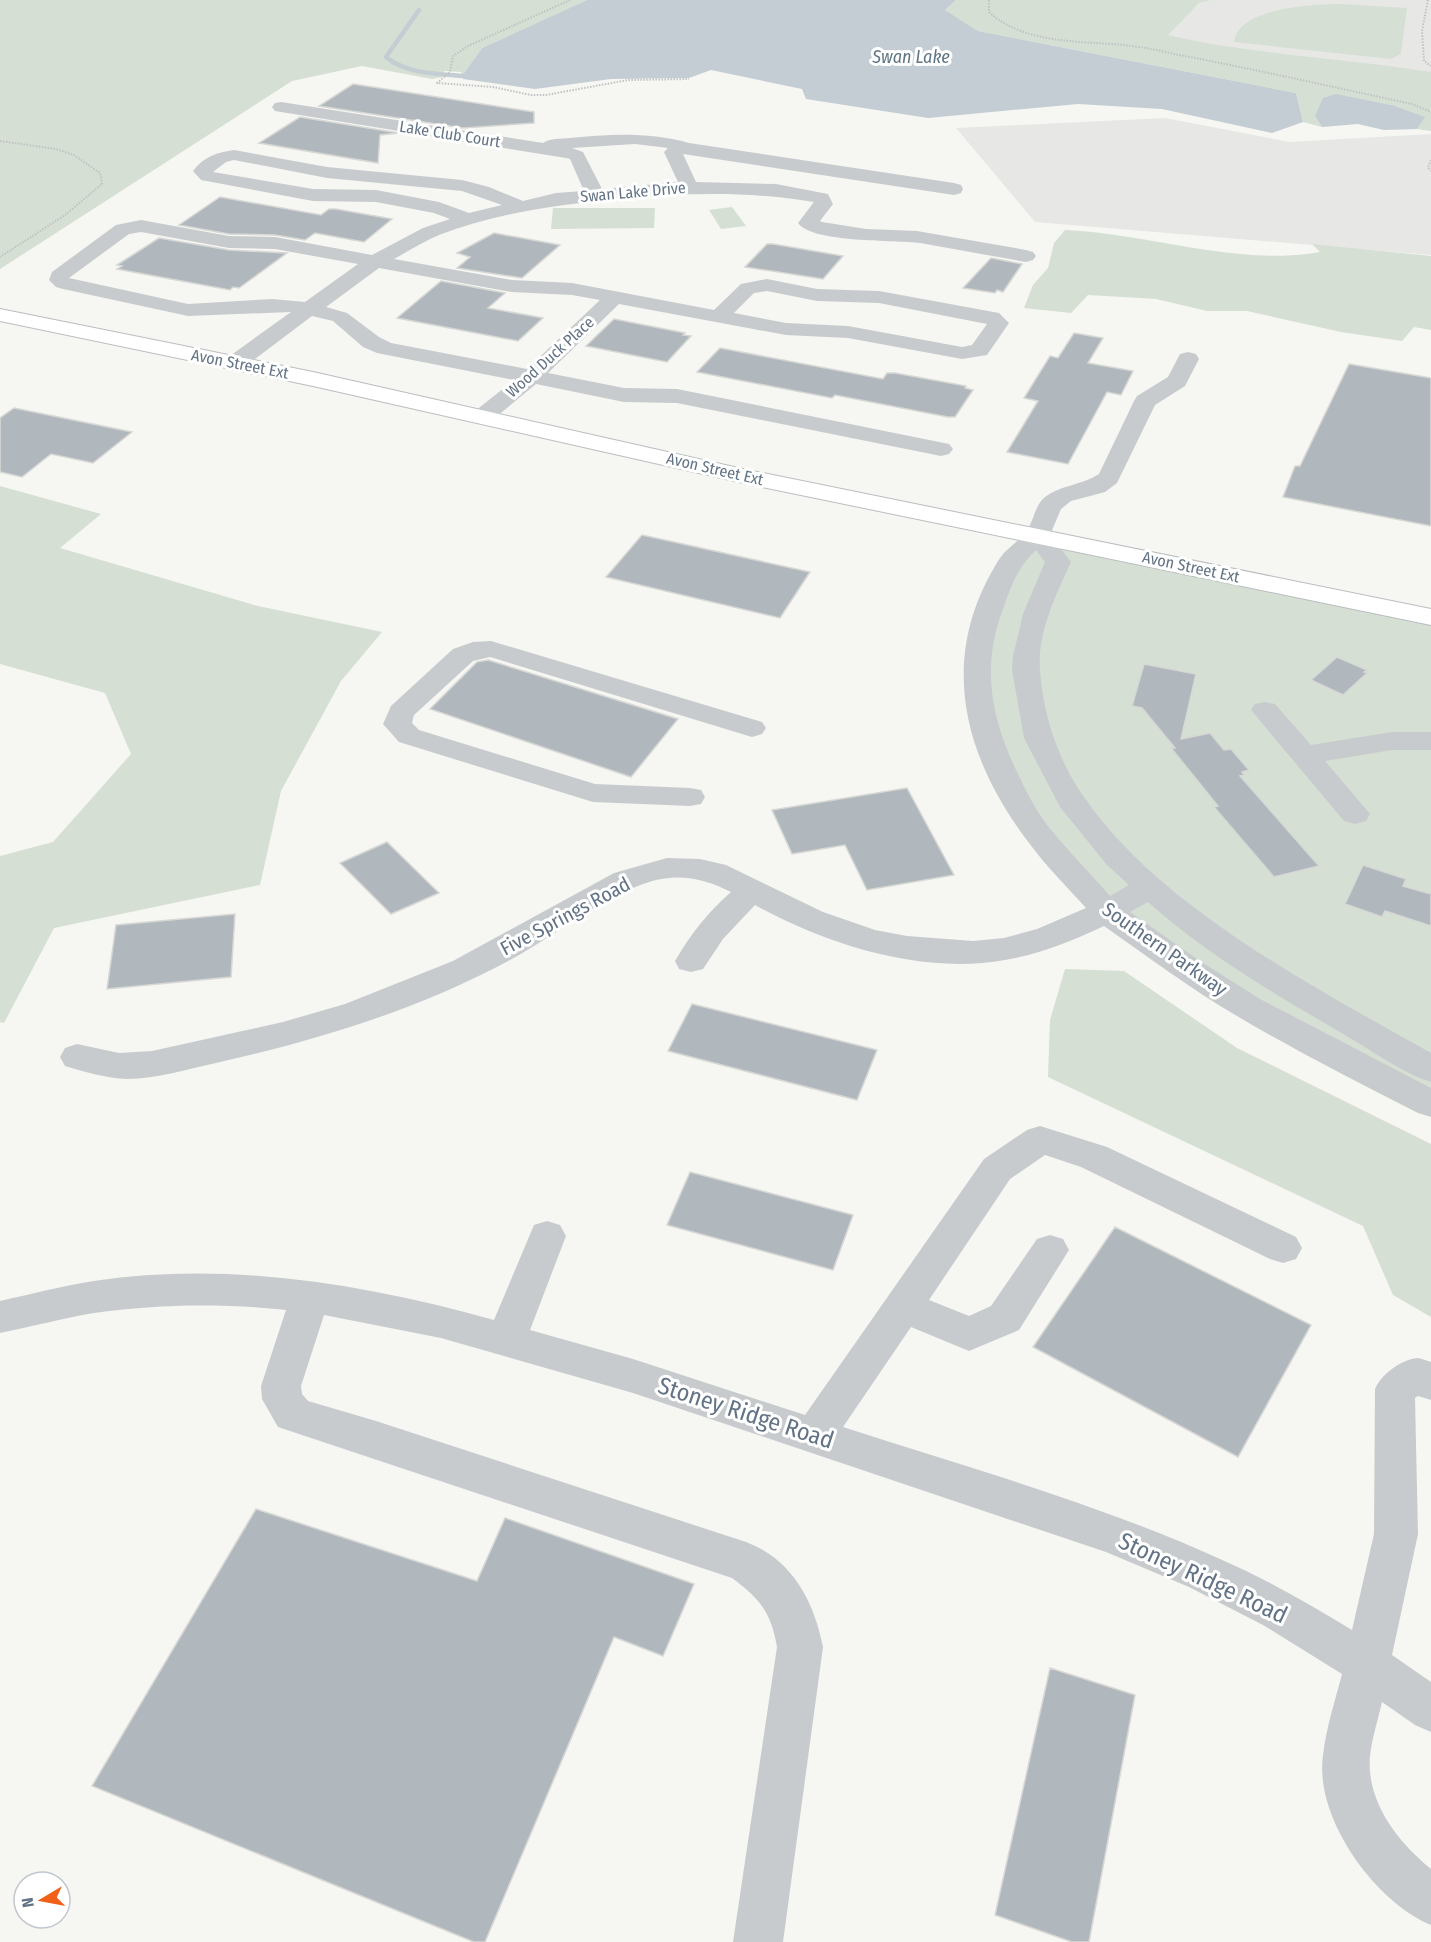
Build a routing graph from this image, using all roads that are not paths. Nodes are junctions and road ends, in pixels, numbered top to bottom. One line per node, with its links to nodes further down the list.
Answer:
1 (281, 107): 2 (street, Lake Club Court)
2 (533, 147): 3 (street); 4 (street, Lake Club Court)
3 (679, 149): 4 (street, Lake Club Court); 5 (street); 7 (street)
4 (578, 158): 6 (street)
5 (685, 179): 6 (street, Swan Lake Drive); 10 (street, Swan Lake Drive)
6 (591, 186): 8 (street, Swan Lake Drive)
7 (954, 189)
8 (518, 206): 9 (street, Swan Lake Drive); 9 (street)
9 (468, 219): 11 (street, Swan Lake Drive)
10 (1026, 256)
11 (375, 261): 12 (street); 13 (street, Swan Lake Drive); 13 (street)
12 (615, 297): 15 (street); 18 (street, Wood Duck Place)
13 (310, 310): 17 (street, Swan Lake Drive); 18 (street)
14 (0, 315): 17 (main road, Avon Street Ext)
15 (719, 317): 15 (street)
16 (1188, 359): 21 (street)
17 (235, 363): 19 (main road, Avon Street Ext)
18 (532, 377): 19 (street, Wood Duck Place); 20 (street)
19 (483, 416): 21 (main road, Avon Street Ext)
20 (941, 449)
21 (1037, 535): 22 (main road, Avon Street Ext); 29 (street, Southern Parkway); 31 (street, Southern Parkway)
22 (1431, 617)
23 (1265, 710): 26 (street)
24 (752, 728): 27 (street)
25 (1431, 741): 26 (street)
26 (1305, 755): 28 (street)
27 (690, 797)
28 (1355, 814)
29 (1148, 888): 31 (street, Five Springs Road); 34 (street, Southern Parkway)
30 (753, 890): 31 (street, Five Springs Road); 32 (street); 33 (street, Five Springs Road)
31 (1107, 912): 35 (street, Southern Parkway)
32 (691, 961)
33 (77, 1057)
34 (1431, 1069)
35 (1431, 1104)
36 (547, 1236): 42 (street)
37 (1283, 1248): 40 (street)
38 (1050, 1250): 40 (street)
39 (310, 1296): 41 (street, Stoney Ridge Road); 42 (street, Stoney Ridge Road); 48 (street)
40 (903, 1305): 44 (street)
41 (7, 1315)
42 (506, 1340): 44 (street, Stoney Ridge Road)
43 (1431, 1383): 45 (street)
44 (815, 1436): 45 (street, Stoney Ridge Road)
45 (1366, 1664): 46 (street, Stoney Ridge Road); 47 (street)
46 (1431, 1709)
47 (1431, 1900)
48 (758, 1942)

